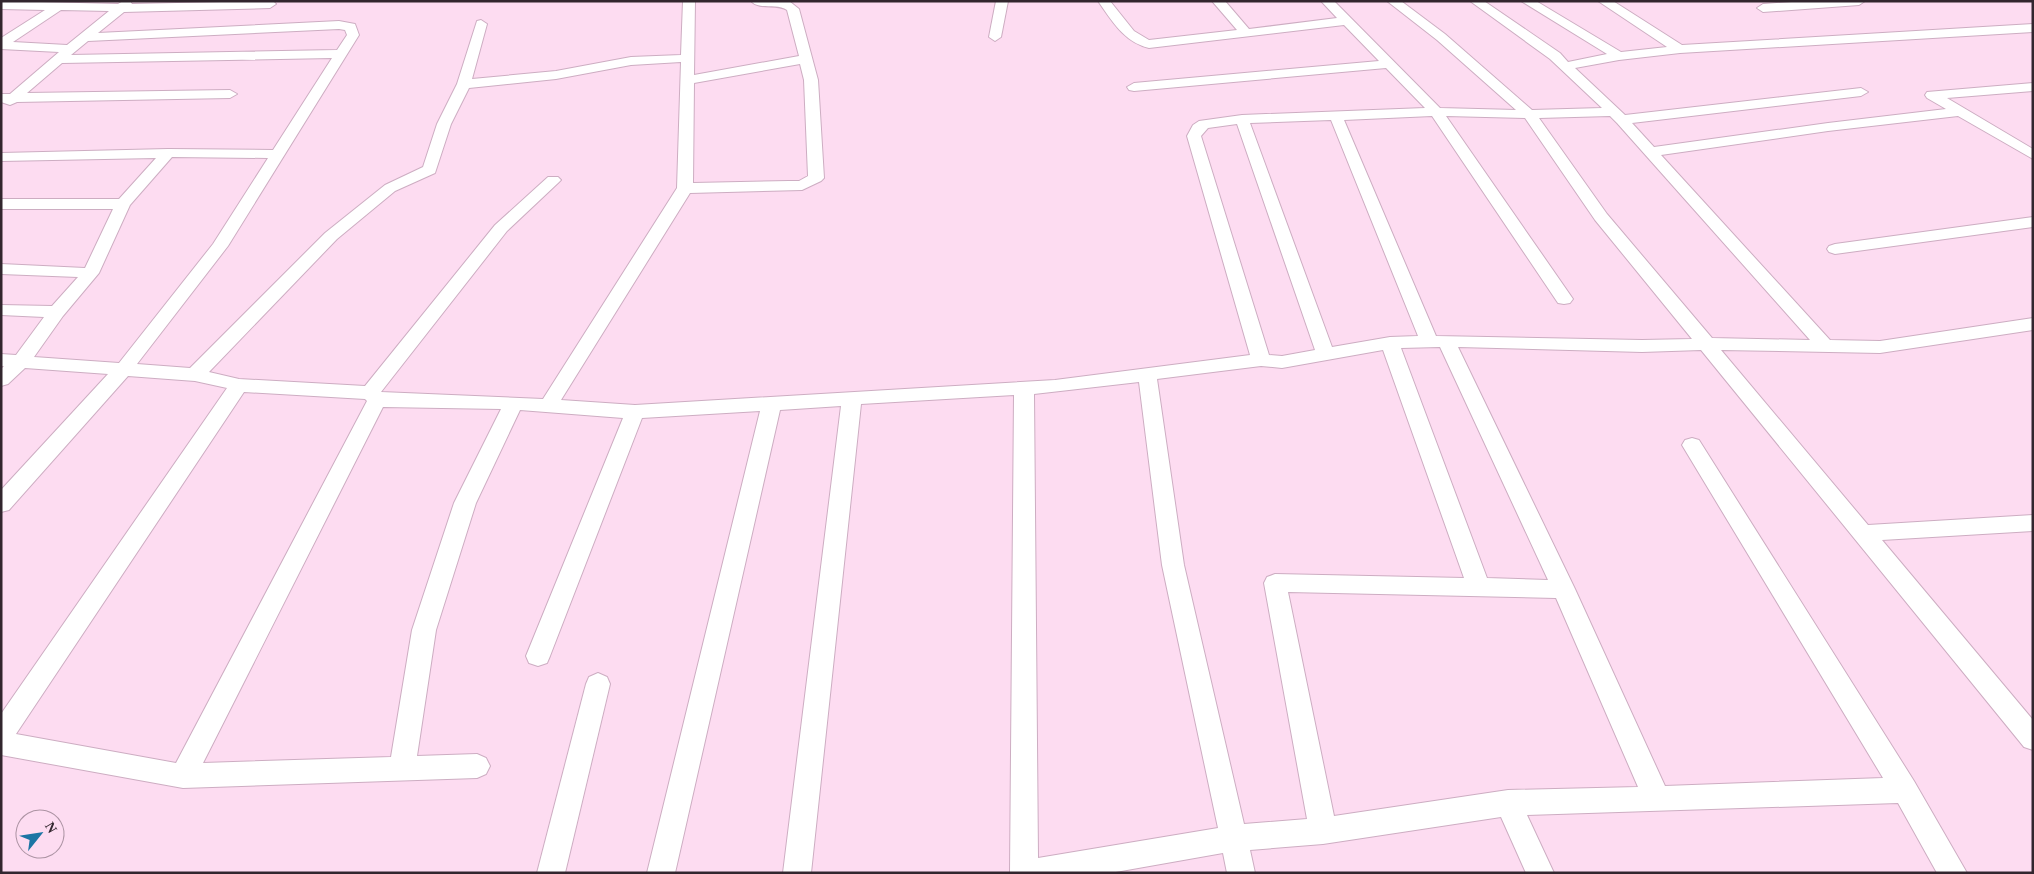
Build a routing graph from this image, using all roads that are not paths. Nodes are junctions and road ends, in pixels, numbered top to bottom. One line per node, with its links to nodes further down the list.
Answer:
1 (689, 1): 28 (street)
2 (1002, 1): 21 (street)
3 (1104, 1): 20 (street)
4 (1218, 1): 20 (street)
5 (1327, 1): 17 (street)
6 (1393, 1): 43 (street)
7 (1476, 1): 32 (street)
8 (1527, 1): 27 (street)
9 (1604, 1): 25 (street)
10 (1859, 1): 16 (street)
11 (758, 2): 30 (street)
12 (270, 4): 14 (street)
13 (1, 5): 15 (street)
14 (126, 5): 15 (street); 22 (street)
15 (56, 8): 23 (street)
16 (1763, 8)
17 (1346, 21): 20 (street); 31 (street)
18 (481, 24): 34 (street)
19 (2033, 28): 25 (street)
20 (1245, 32)
21 (995, 36)
22 (87, 37): 24 (street); 26 (street)
23 (1, 44): 24 (street)
24 (70, 49): 29 (street)
25 (1680, 49): 27 (street)
26 (341, 54): 29 (street); 49 (street)
27 (1620, 56): 32 (street)
28 (689, 58): 33 (street); 34 (street)
29 (60, 59): 39 (street)
30 (805, 59): 33 (street); 53 (street)
31 (1388, 64): 35 (street); 41 (street)
32 (1566, 66): 45 (street)
33 (688, 80): 53 (street)
34 (464, 84): 74 (street)
35 (1134, 87)
36 (2033, 87): 42 (street)
37 (1861, 92): 45 (street)
38 (230, 94): 39 (street)
39 (8, 98): 40 (street)
40 (1, 109)
41 (1436, 112): 43 (street); 44 (street); 60 (street)
42 (1960, 112): 47 (street); 50 (street)
43 (1529, 114): 45 (street); 66 (street)
44 (1336, 116): 46 (street); 64 (street)
45 (1618, 116): 47 (street)
46 (1242, 119): 68 (street); 70 (street)
47 (1649, 152): 67 (street)
48 (168, 153): 49 (street); 51 (street); 55 (street)
49 (279, 154): 72 (street)
50 (2033, 154)
51 (1, 157)
52 (553, 180): 78 (street)
53 (685, 188): 82 (street)
54 (1, 204): 55 (street)
55 (123, 204): 59 (street)
56 (2033, 222): 57 (street)
57 (1835, 249)
58 (1, 269): 59 (street)
59 (91, 273): 62 (street)
60 (1564, 299)
61 (1, 310): 62 (street)
62 (57, 312): 71 (street)
63 (2033, 324): 67 (street)
64 (1438, 341): 65 (street); 66 (street); 89 (street)
65 (1390, 343): 68 (street); 88 (street)
66 (1707, 344): 67 (street); 87 (street)
67 (1825, 346)
68 (1325, 353): 70 (street)
69 (1, 360): 71 (street)
70 (1261, 360): 73 (street)
71 (21, 361): 72 (street); 75 (street)
72 (123, 370): 74 (street); 85 (street)
73 (1147, 373): 77 (street); 102 (street)
74 (195, 375): 76 (street)
75 (1, 380)
76 (239, 385): 78 (street); 92 (street)
77 (1024, 387): 79 (street); 106 (street)
78 (373, 397): 81 (street); 97 (street)
79 (852, 398): 80 (street); 105 (street)
80 (772, 403): 83 (street); 104 (street)
81 (514, 404): 82 (street); 96 (street)
82 (548, 406): 83 (street)
83 (635, 412): 90 (street)
84 (1692, 445): 98 (street)
85 (1, 504)
86 (2033, 523): 87 (street)
87 (1864, 532): 93 (street)
88 (1479, 587): 89 (street); 101 (street)
89 (1564, 589): 99 (street)
90 (538, 656)
91 (598, 684): 103 (street)
92 (1, 735)
93 (2033, 738)
94 (1, 743): 97 (street)
95 (477, 766): 96 (street)
96 (402, 768): 97 (street)
97 (183, 776)
98 (1905, 790): 99 (street); 110 (street)
99 (1657, 799): 100 (street)
100 (1508, 803): 101 (street); 109 (street)
101 (1323, 831): 102 (street)
102 (1234, 838): 107 (street); 108 (street)
103 (551, 873)
104 (661, 873)
105 (798, 873)
106 (1024, 873)
107 (1029, 873)
108 (1241, 873)
109 (1540, 873)
110 (1953, 873)

